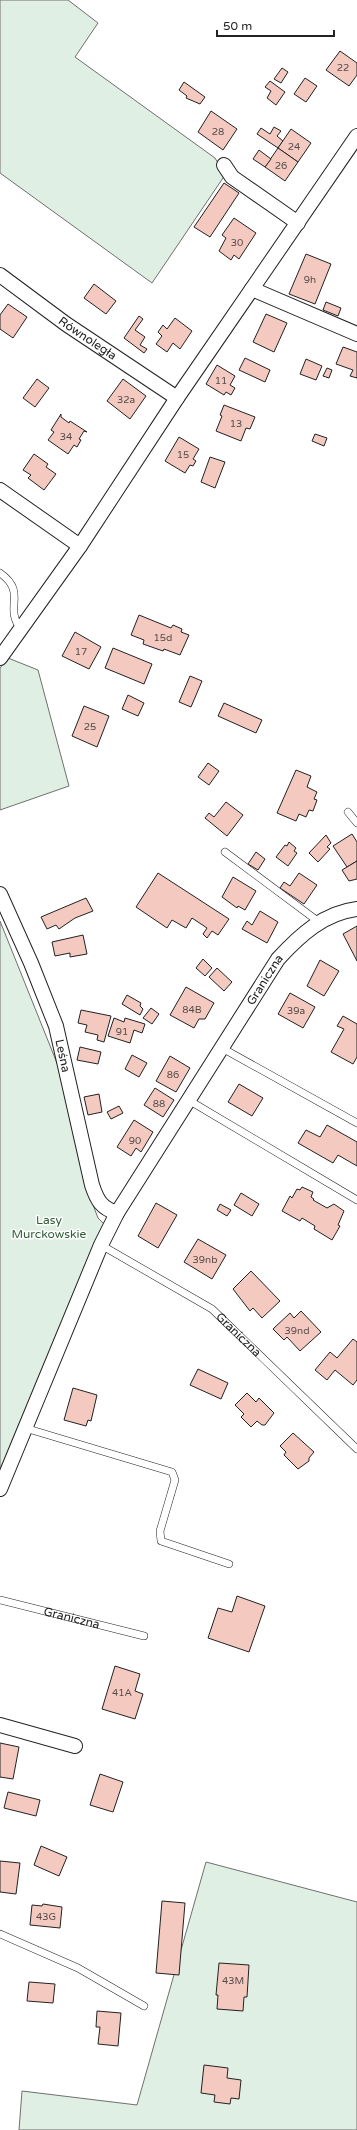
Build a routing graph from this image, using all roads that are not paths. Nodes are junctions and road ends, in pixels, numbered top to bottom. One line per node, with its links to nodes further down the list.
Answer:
1 (357, 136): 3 (street)
2 (224, 165): 3 (street)
3 (298, 223): 5 (street)
4 (0, 275): 7 (street, Równoległa)
5 (252, 289): 6 (street); 7 (street)
6 (357, 334)
7 (177, 398): 9 (street)
8 (0, 490): 9 (street)
9 (80, 546): 11 (street)
10 (0, 573): 11 (lane)
11 (21, 629): 12 (street)
12 (0, 658)
13 (348, 812): 14 (lane)
14 (357, 823)
15 (225, 852): 18 (lane)
16 (0, 894): 23 (street, Leśna)
17 (357, 909): 18 (street, Graniczna)
18 (319, 922): 19 (street, Graniczna)
19 (222, 1048): 20 (street, Graniczna); 21 (lane)
20 (190, 1101): 22 (lane); 23 (street, Graniczna)
21 (357, 1123)
22 (357, 1200)
23 (117, 1213): 24 (street, Graniczna)
24 (101, 1245): 25 (street, Graniczna); 26 (lane, Graniczna)
25 (25, 1428): 27 (street, Graniczna); 28 (lane)
26 (357, 1449)
27 (0, 1489)
28 (229, 1564)
29 (0, 1600): 30 (lane, Graniczna)
30 (144, 1636)
31 (0, 1725): 32 (street)
32 (75, 1746)
33 (0, 1934): 34 (lane)
34 (144, 2006)

